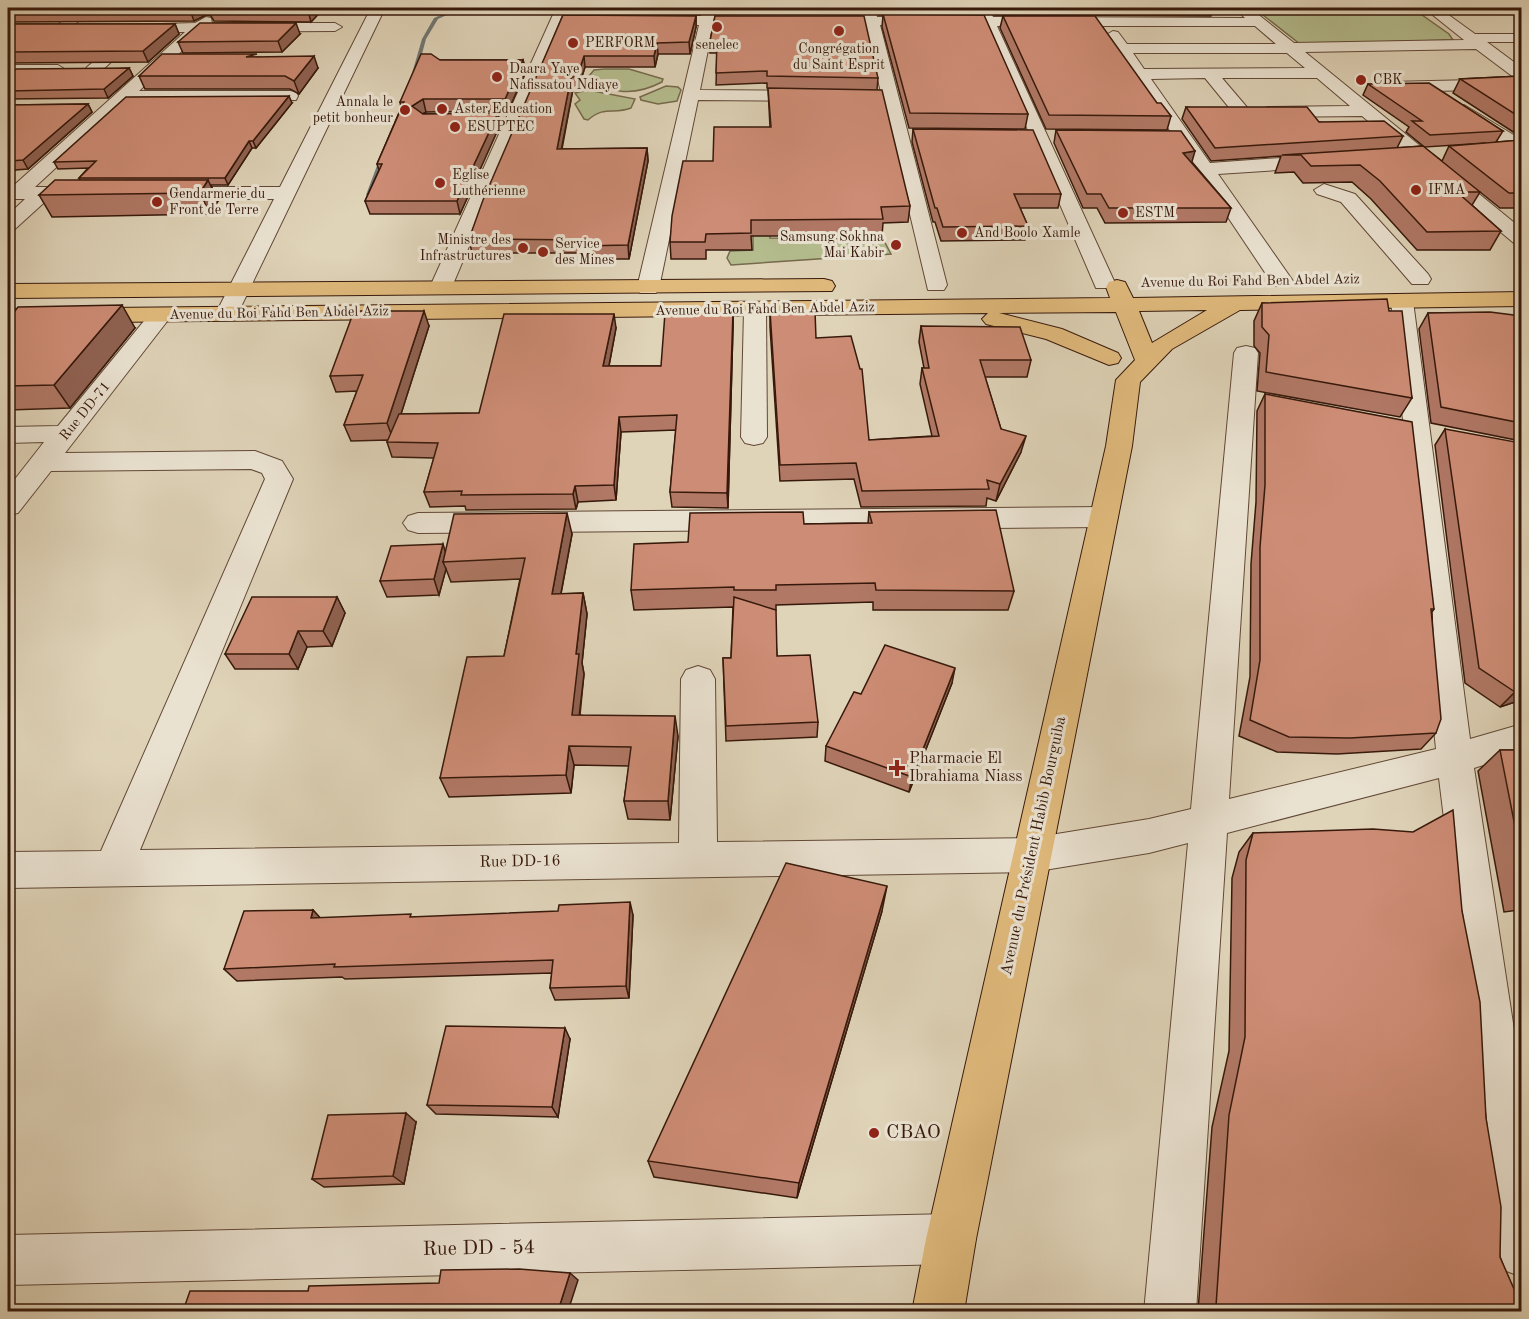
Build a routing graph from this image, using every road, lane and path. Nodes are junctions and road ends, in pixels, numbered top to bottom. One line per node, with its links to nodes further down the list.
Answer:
1 (89, 8): 17 (street)
2 (221, 8): 21 (street)
3 (378, 8): 67 (street)
4 (1242, 8): 14 (street)
5 (1431, 8): 23 (street)
6 (161, 14): 20 (street)
7 (560, 14): 8 (street); 47 (street)
8 (709, 14): 12 (street); 36 (street)
9 (869, 14): 10 (street); 13 (street); 48 (street)
10 (986, 14): 11 (street); 51 (street)
11 (1098, 15): 14 (street); 25 (street)
12 (778, 21)
13 (801, 21)
14 (1259, 22): 24 (street)
15 (334, 27): 21 (street)
16 (40, 28): 17 (street)
17 (61, 28): 18 (street); 28 (street)
18 (85, 28)
19 (121, 28): 20 (street)
20 (144, 28): 21 (street); 29 (street)
21 (199, 28): 27 (street)
22 (1521, 38): 23 (street)
23 (1473, 41): 24 (street); 33 (street)
24 (1291, 48): 25 (street); 31 (street)
25 (1122, 49): 32 (street)
26 (186, 60): 27 (street)
27 (158, 65): 29 (street); 39 (street)
28 (8, 69): 29 (street)
29 (93, 70)
30 (1209, 73): 31 (street); 32 (street); 45 (street)
31 (1320, 73): 35 (street)
32 (1139, 74): 42 (street)
33 (1521, 77): 34 (street)
34 (1427, 86): 35 (street); 55 (street)
35 (1339, 89): 41 (street)
36 (691, 95): 38 (street); 79 (street)
37 (290, 96): 39 (street)
38 (831, 96)
39 (118, 101): 40 (street); 63 (street)
40 (90, 105)
41 (1366, 111): 45 (street); 58 (street)
42 (1166, 112): 43 (street); 54 (street)
43 (1188, 112)
44 (1220, 112): 45 (street)
45 (1242, 112)
46 (493, 118): 47 (street)
47 (515, 118): 81 (street)
48 (899, 135): 49 (street); 84 (street)
49 (922, 135)
50 (1016, 136): 51 (street)
51 (1039, 136): 52 (street); 82 (street)
52 (1063, 136)
53 (1159, 137): 54 (street)
54 (1183, 137): 61 (street)
55 (1521, 148): 56 (street)
56 (1487, 150)
57 (1441, 153): 58 (street)
58 (1419, 155): 59 (street); 69 (street)
59 (1395, 156)
60 (1336, 160): 61 (street)
61 (1205, 170): 74 (street)
62 (1324, 190): 78 (street)
63 (12, 193): 64 (street)
64 (43, 193): 65 (street); 70 (street)
65 (101, 193)
66 (147, 193): 67 (street)
67 (286, 193): 80 (street)
68 (1521, 214): 69 (street)
69 (1491, 215): 71 (street)
70 (8, 225)
71 (1521, 240)
72 (1443, 278): 78 (main road, Avenue du Roi Fahd Ben Abdel Aziz)
73 (1305, 280): 74 (main road, Avenue du Roi Fahd Ben Abdel Aziz)
74 (1271, 281)
75 (959, 285): 84 (main road, Avenue du Roi Fahd Ben Abdel Aziz)
76 (840, 286): 79 (main road, Avenue du Roi Fahd Ben Abdel Aziz)
77 (912, 286): 84 (main road, Avenue du Roi Fahd Ben Abdel Aziz)
78 (1403, 286): 85 (main road, Avenue du Roi Fahd Ben Abdel Aziz); 86 (main road, Avenue du Roi Fahd Ben Abdel Aziz); 102 (street)
79 (648, 288): 81 (main road, Avenue du Roi Fahd Ben Abdel Aziz)
80 (238, 289): 81 (main road, Avenue du Roi Fahd Ben Abdel Aziz); 83 (main road, Avenue du Roi Fahd Ben Abdel Aziz); 88 (street)
81 (440, 289)
82 (1110, 290): 84 (main road, Avenue du Roi Fahd Ben Abdel Aziz); 86 (main road, Avenue du Roi Fahd Ben Abdel Aziz); 92 (main road); 92 (main road)
83 (8, 291)
84 (936, 296): 87 (main road, Avenue du Roi Fahd Ben Abdel Aziz); 92 (main road)
85 (1521, 299)
86 (1240, 302): 92 (main road)
87 (755, 310): 88 (main road, Avenue du Roi Fahd Ben Abdel Aziz); 95 (street)
88 (227, 313): 89 (main road, Avenue du Roi Fahd Ben Abdel Aziz)
89 (161, 315): 90 (main road, Avenue du Roi Fahd Ben Abdel Aziz); 93 (street, Rue DD-71)
90 (8, 316)
91 (1246, 353): 103 (street)
92 (1128, 366): 98 (main road, Avenue du Président Habib Bourguiba)
93 (67, 434): 94 (street); 96 (street, Rue DD-71)
94 (8, 435)
95 (754, 437)
96 (43, 462): 97 (street, Rue DD-71); 106 (street)
97 (8, 506)
98 (1104, 518): 99 (street); 104 (main road, Avenue du Président Habib Bourguiba)
99 (418, 523)
100 (698, 679): 105 (street)
101 (1521, 738): 102 (street, Rue DD-16)
102 (1455, 759): 103 (street, Rue DD-16); 109 (street)
103 (1208, 820): 104 (street, Rue DD-16); 112 (street)
104 (1032, 855): 105 (street, Rue DD-16); 108 (main road, Avenue du Président Habib Bourguiba)
105 (698, 860): 106 (street, Rue DD-16)
106 (113, 868): 107 (street, Rue DD-16)
107 (8, 870)
108 (951, 1239): 110 (street, Rue DD - 54); 111 (main road, Avenue du Président Habib Bourguiba)
109 (1521, 1252)
110 (8, 1260)
111 (938, 1311)
112 (1170, 1311)

